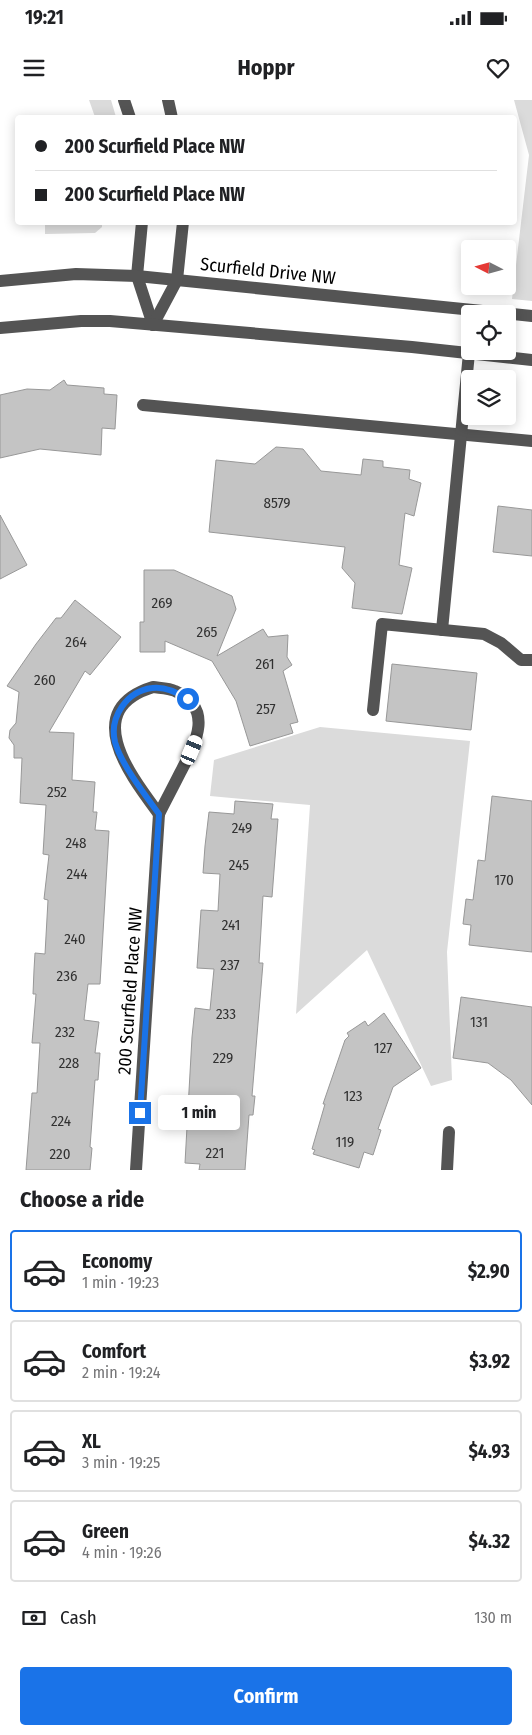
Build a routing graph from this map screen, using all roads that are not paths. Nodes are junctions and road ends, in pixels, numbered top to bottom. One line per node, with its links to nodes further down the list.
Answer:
1 (124, 100): 3 (street)
2 (168, 100): 4 (street)
3 (129, 115)
4 (171, 115)
5 (142, 225): 7 (street)
6 (183, 225): 8 (street)
7 (136, 276): 8 (street, Scurfield Drive NW); 9 (street, Scurfield Drive NW); 11 (street)
8 (177, 280): 10 (street, Scurfield Drive NW); 11 (street)
9 (0, 281)
10 (532, 316)
11 (153, 325): 12 (street); 13 (street)
12 (0, 328)
13 (461, 352)
14 (516, 358): 16 (street)
15 (468, 360): 18 (street)
16 (532, 360)
17 (142, 405): 18 (street)
18 (461, 434): 19 (street); 20 (street)
19 (532, 441)
20 (442, 630): 21 (street); 22 (street)
21 (532, 660)
22 (373, 710)
23 (159, 814): 23 (street, 200 Scurfield Place NW); 25 (street, 200 Scurfield Place NW)
24 (449, 1132): 26 (street)
25 (136, 1170)
26 (447, 1170)

